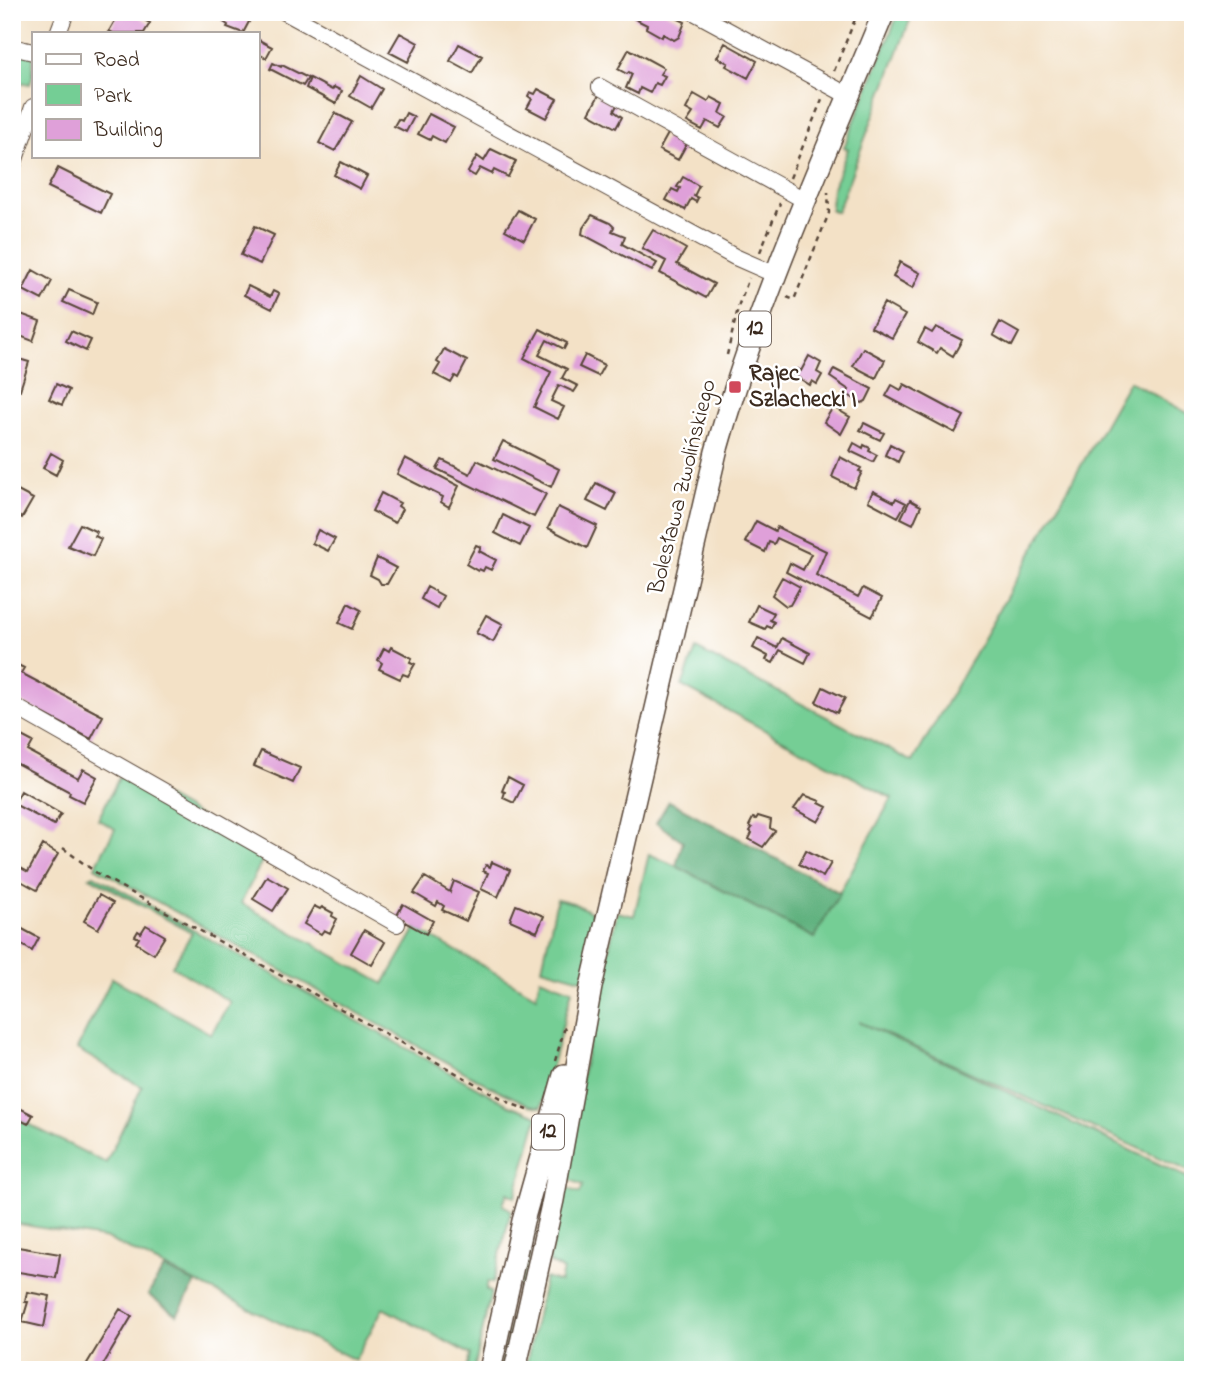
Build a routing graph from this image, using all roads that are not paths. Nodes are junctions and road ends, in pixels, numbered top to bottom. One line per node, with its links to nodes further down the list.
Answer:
1 (66, 12): 5 (street)
2 (285, 12): 13 (street)
3 (694, 12): 9 (street)
4 (884, 12): 9 (main road, Bolesława Zwolińskiego / 12)
5 (58, 32)
6 (12, 47): 7 (street)
7 (32, 51)
8 (600, 87): 12 (street)
9 (849, 96): 12 (main road, Bolesława Zwolińskiego / 12)
10 (32, 110): 11 (street)
11 (12, 168)
12 (806, 201): 13 (main road, Bolesława Zwolińskiego / 12)
13 (776, 275): 16 (main road, Bolesława Zwolińskiego / 12)
14 (12, 705): 15 (street)
15 (397, 924)
16 (590, 993): 17 (main road, Bolesława Zwolińskiego / 12); 18 (main road, Bolesława Zwolińskiego / 12)
17 (490, 1370)
18 (515, 1370)

